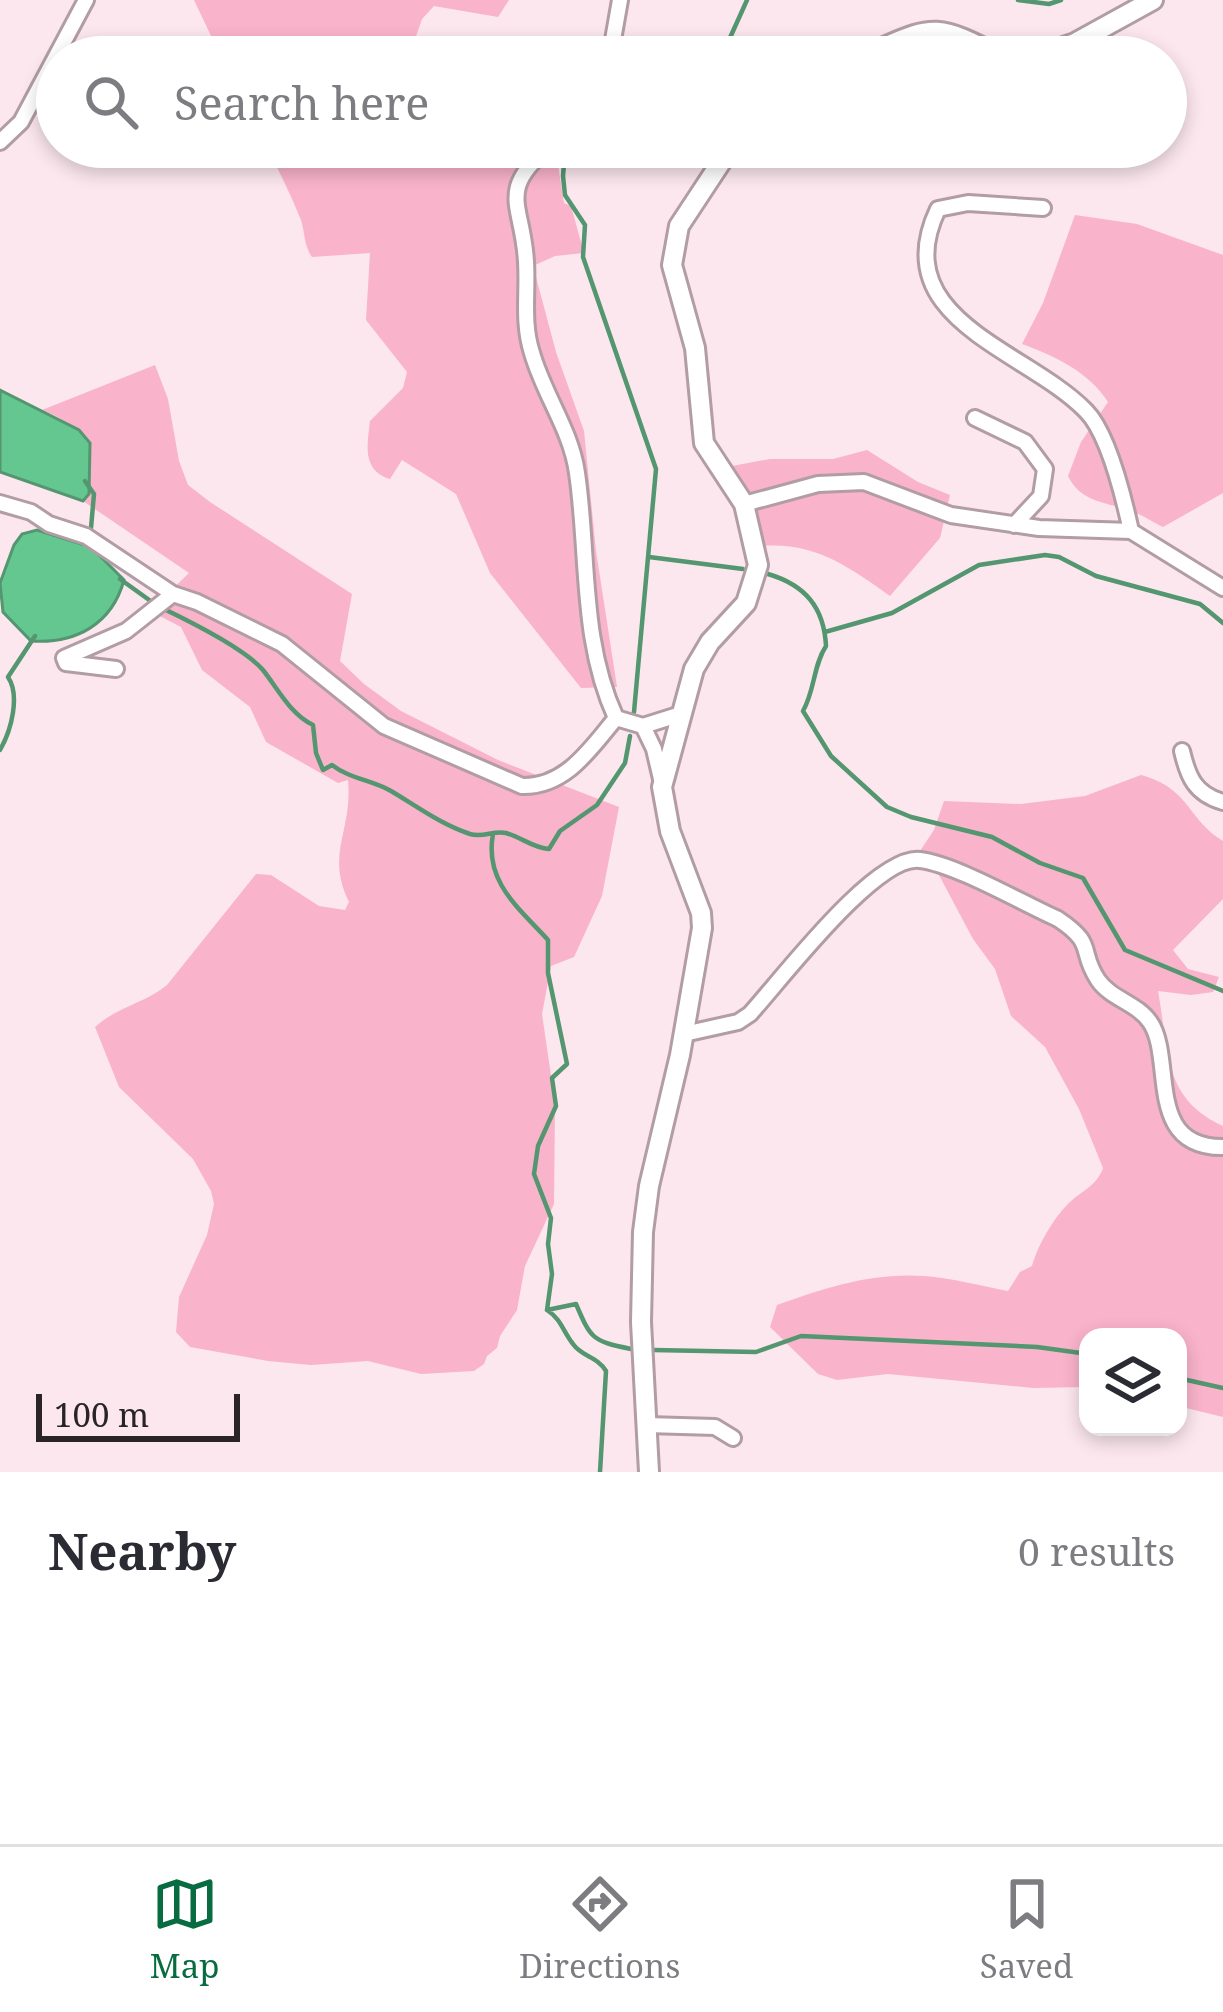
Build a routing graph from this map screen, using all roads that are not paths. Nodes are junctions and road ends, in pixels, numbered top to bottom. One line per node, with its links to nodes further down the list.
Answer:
1 (86, 0): 4 (street)
2 (620, 0): 5 (street)
3 (1153, 0): 8 (street)
4 (67, 36)
5 (614, 36)
6 (913, 36): 7 (street)
7 (952, 36)
8 (1089, 36)
9 (36, 94): 10 (street)
10 (0, 142)
11 (528, 168): 23 (street)
12 (717, 168): 16 (street)
13 (1043, 208): 18 (street)
14 (975, 418): 17 (street)
15 (0, 503): 20 (street)
16 (744, 504): 17 (street); 22 (street)
17 (1014, 525): 18 (street)
18 (1131, 531): 19 (street)
19 (1223, 588)
20 (173, 594): 21 (street); 23 (street)
21 (116, 669)
22 (681, 714): 24 (street); 26 (street)
23 (616, 718): 24 (street)
24 (643, 726): 26 (street)
25 (1182, 751): 27 (street)
26 (662, 787): 28 (street)
27 (1223, 802)
28 (684, 1034): 29 (street); 30 (street)
29 (1223, 1147)
30 (647, 1425): 31 (street); 32 (street)
31 (733, 1438)
32 (649, 1472)

